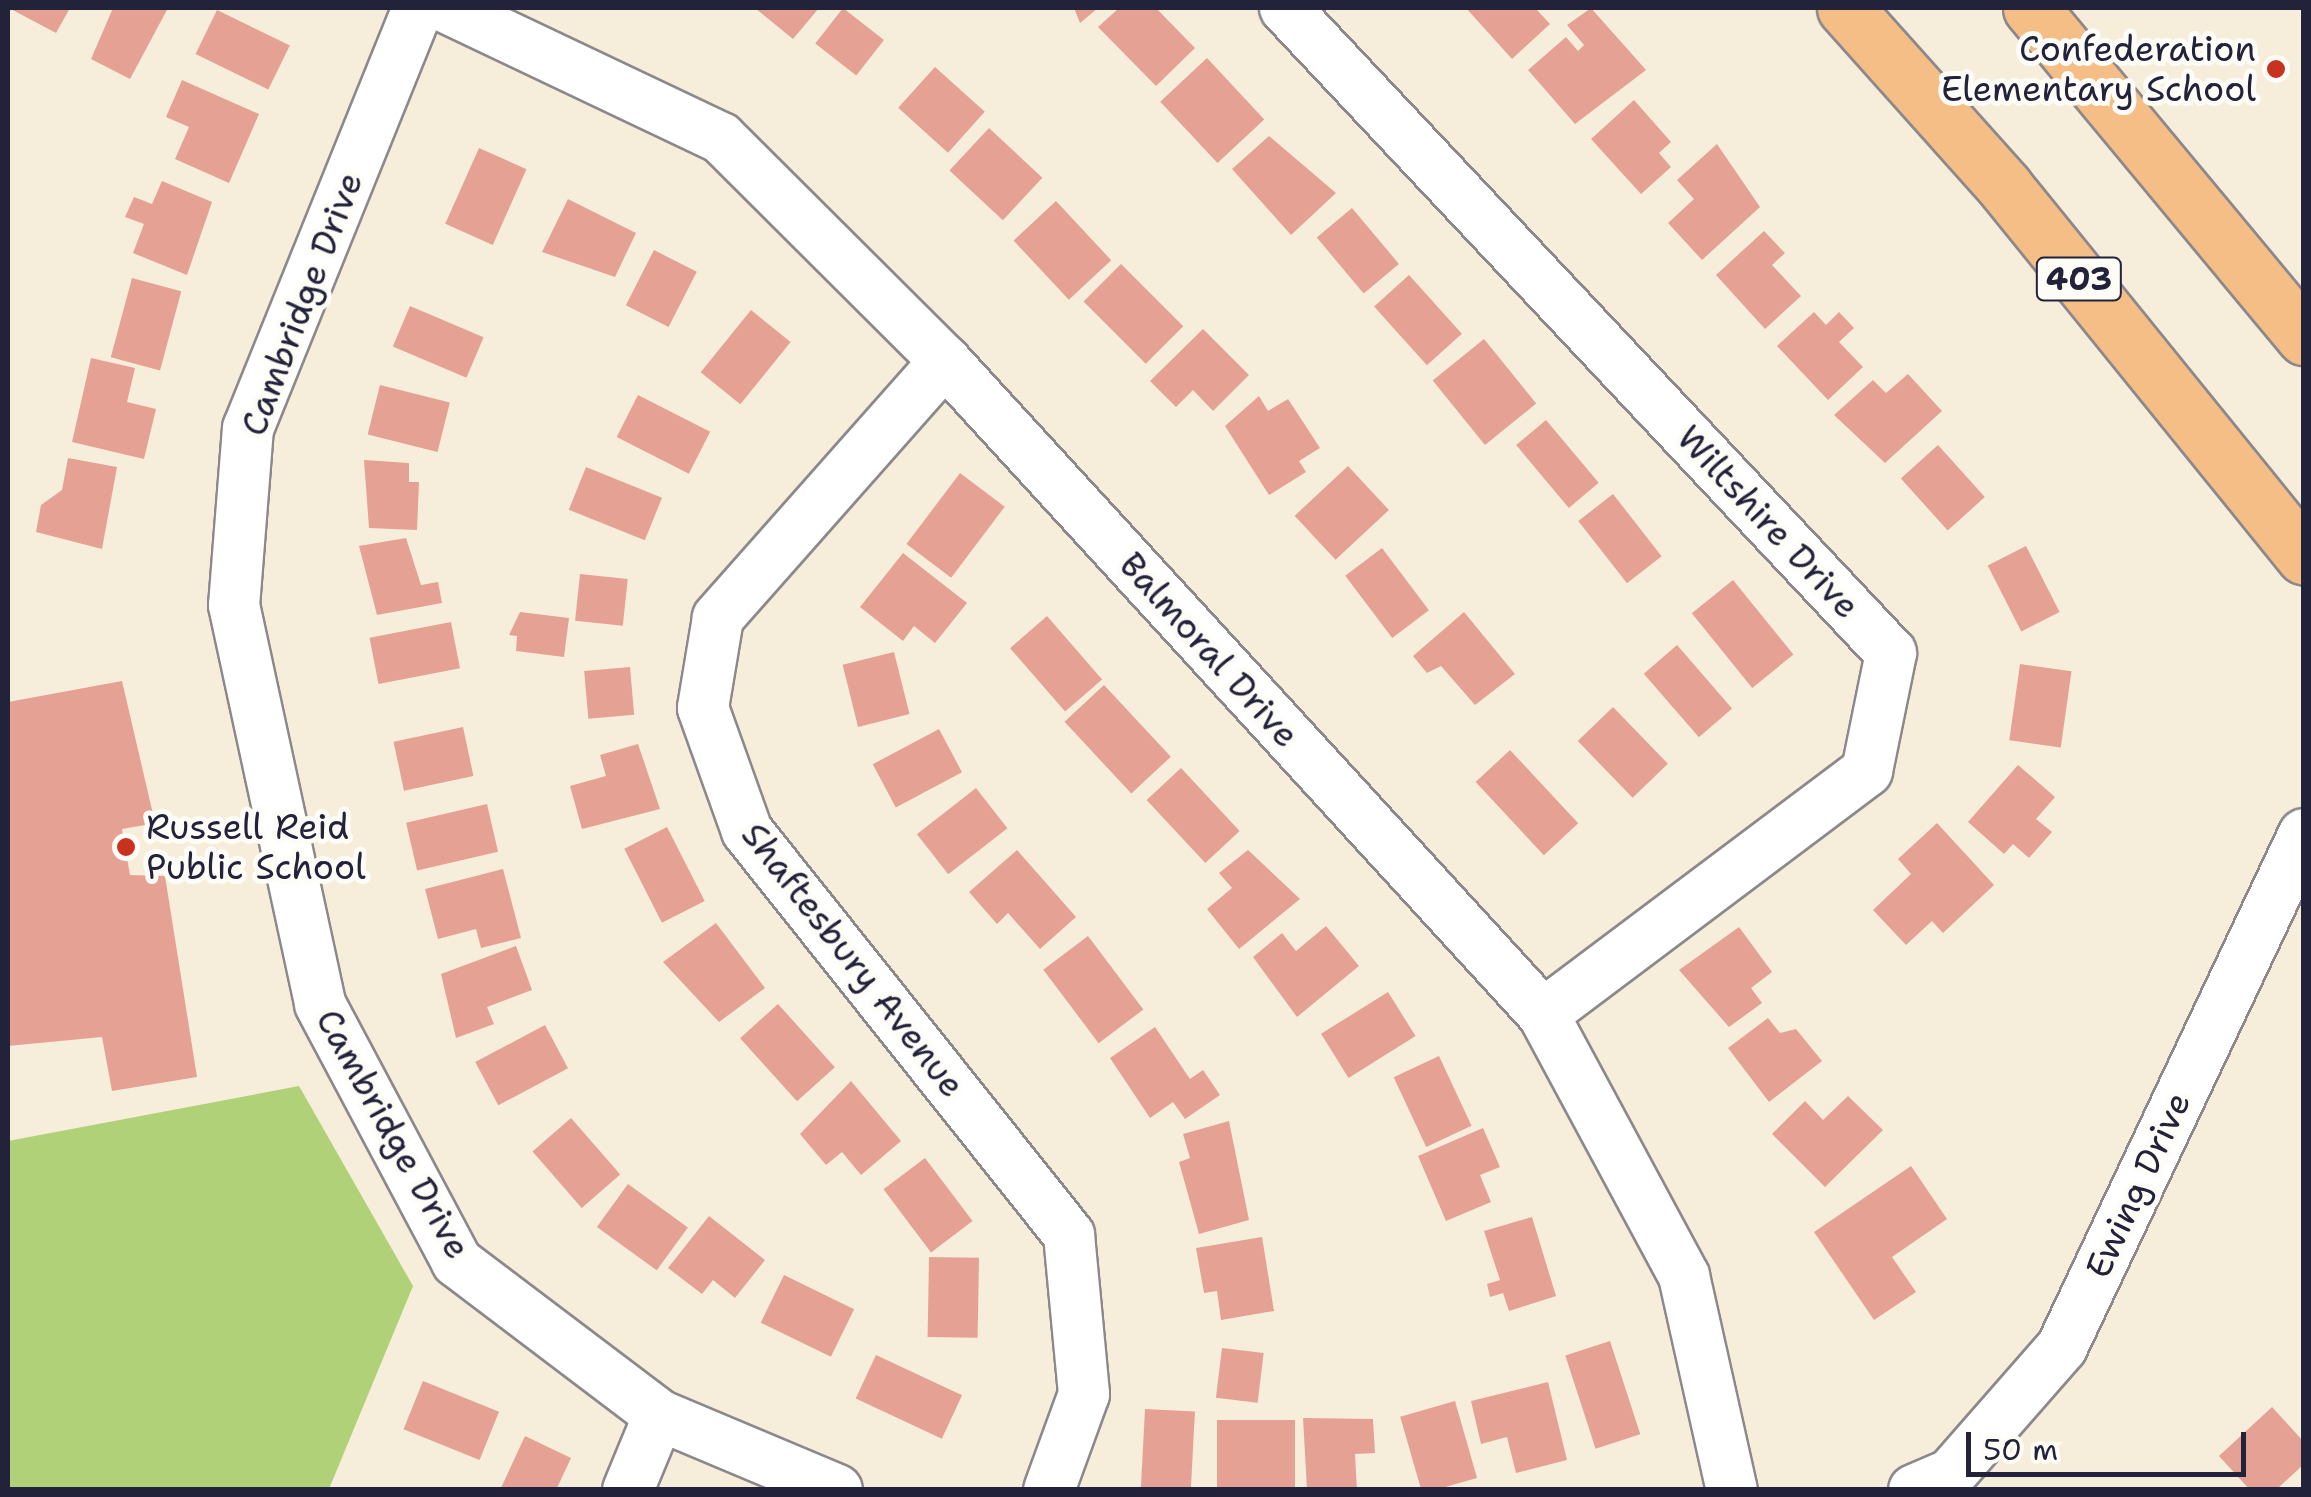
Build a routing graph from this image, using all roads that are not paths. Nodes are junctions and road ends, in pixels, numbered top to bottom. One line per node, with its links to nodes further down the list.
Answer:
1 (418, 8): 11 (street, Cambridge Drive)
2 (448, 8): 7 (street, Balmoral Drive)
3 (1285, 8): 10 (street, Wiltshire Drive)
4 (1846, 8): 8 (highway, 403)
5 (2031, 8): 6 (highway)
6 (2304, 337)
7 (945, 361): 10 (street, Balmoral Drive); 14 (street, Shaftesbury Avenue)
8 (2304, 558)
9 (2304, 834): 16 (street, Ewing Drive)
10 (1543, 1014): 15 (street, Balmoral Drive)
11 (659, 1415): 12 (street); 13 (street, Cambridge Drive)
12 (628, 1490)
13 (836, 1490)
14 (1050, 1490)
15 (1732, 1490)
16 (1914, 1490)

